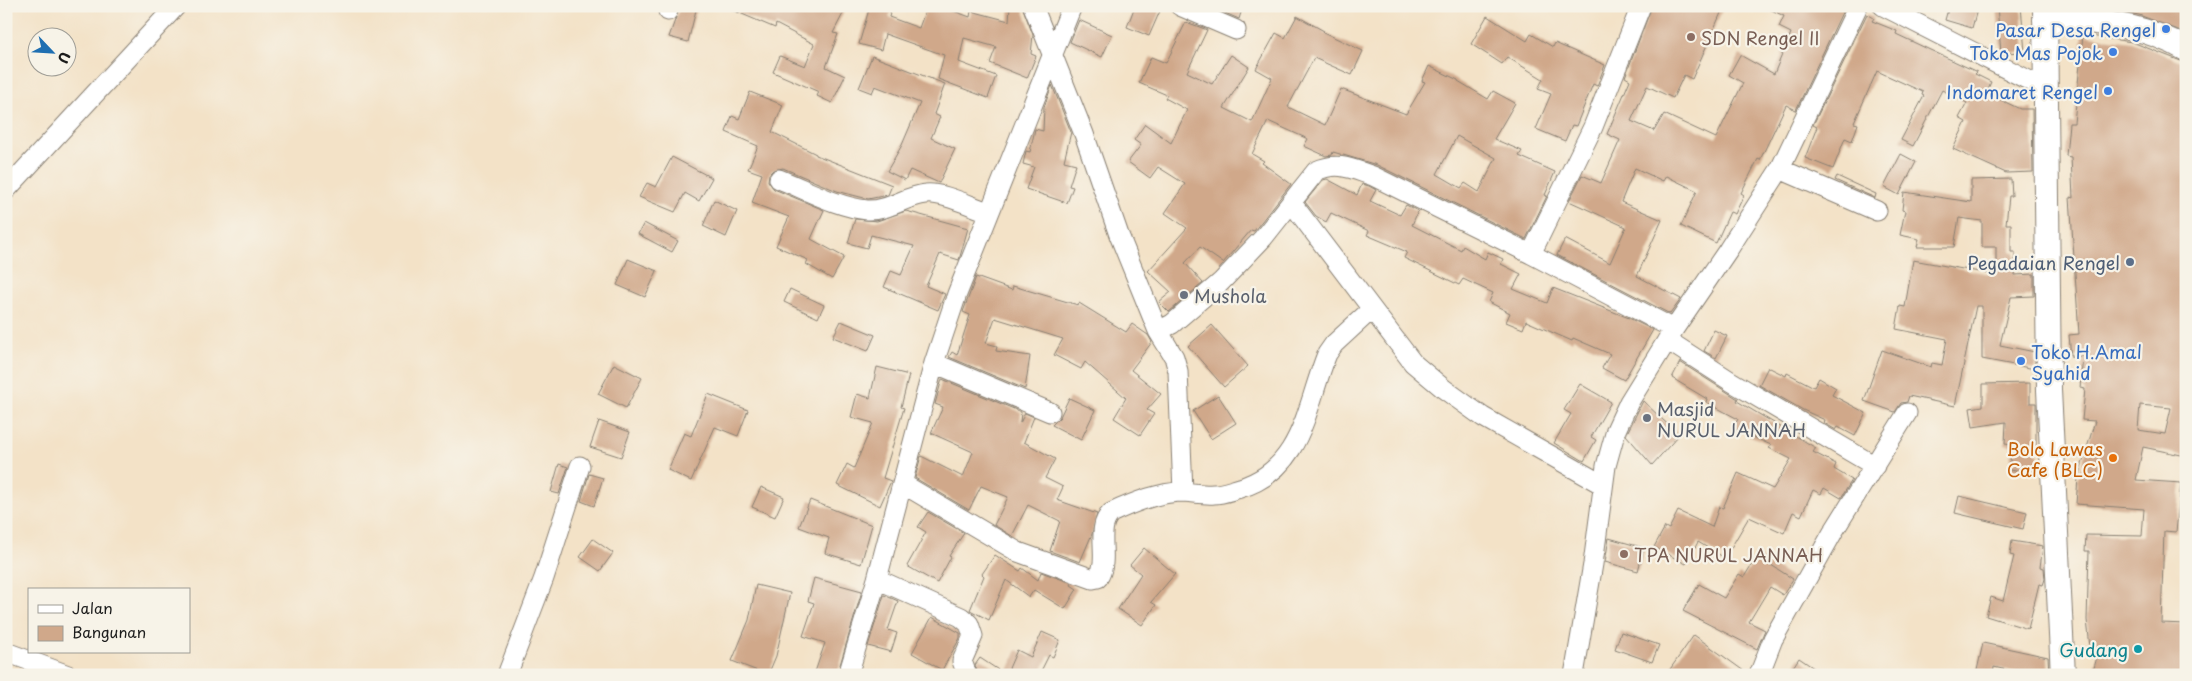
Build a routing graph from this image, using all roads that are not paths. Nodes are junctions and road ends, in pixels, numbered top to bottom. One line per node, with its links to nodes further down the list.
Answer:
1 (176, 6): 15 (street)
2 (1033, 6): 10 (street)
3 (1072, 6): 10 (street)
4 (1180, 6): 9 (street)
5 (1641, 6): 19 (street)
6 (1858, 6): 13 (street)
7 (1883, 6): 12 (street)
8 (2045, 13): 11 (main road); 12 (main road)
9 (1236, 30)
10 (1056, 44): 18 (street); 21 (street)
11 (2186, 49)
12 (2046, 89): 39 (main road)
13 (1780, 169): 17 (street); 22 (street)
14 (779, 179): 18 (street)
15 (6, 190)
16 (1291, 202): 19 (street); 20 (street); 21 (street)
17 (1877, 211)
18 (989, 212): 23 (street)
19 (1531, 254): 22 (street)
20 (1372, 309): 29 (street); 30 (street)
21 (1164, 328): 30 (street)
22 (1670, 335): 27 (street); 29 (street)
23 (934, 363): 24 (street); 28 (street)
24 (1050, 412)
25 (1907, 413): 27 (street)
26 (580, 466): 34 (street)
27 (1874, 466): 38 (street)
28 (903, 484): 30 (street); 31 (street)
29 (1603, 485): 37 (street)
30 (1188, 493)
31 (877, 580): 35 (street); 36 (street)
32 (6, 652): 33 (street)
33 (68, 675)
34 (507, 675)
35 (848, 675)
36 (967, 675)
37 (1574, 675)
38 (1759, 675)
39 (2063, 675)

